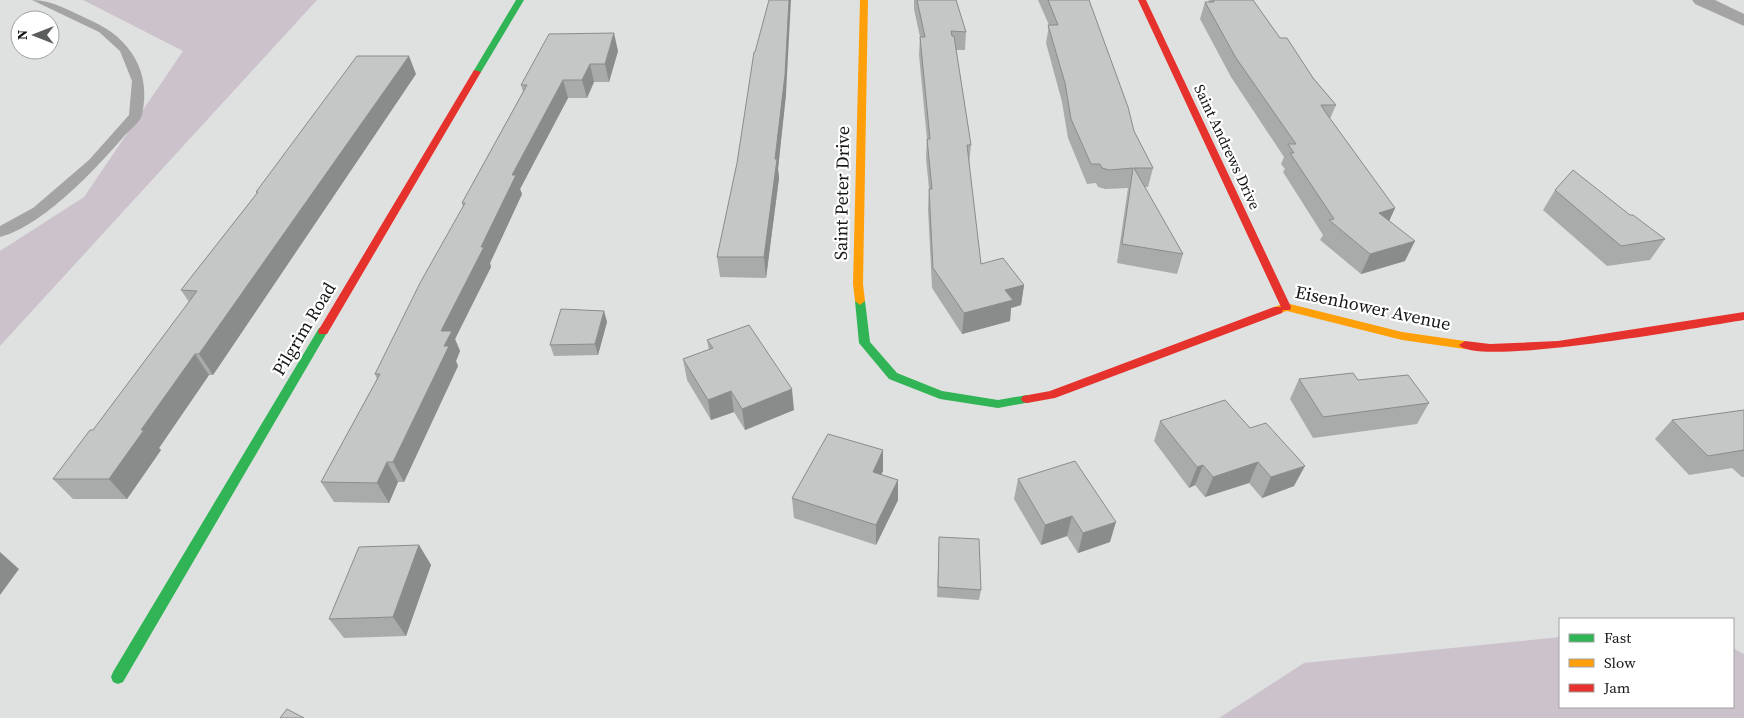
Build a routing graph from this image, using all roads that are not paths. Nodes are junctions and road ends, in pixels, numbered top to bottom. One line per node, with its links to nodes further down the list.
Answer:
1 (38, 0): 7 (lane)
2 (520, 0): 11 (street, Pilgrim Road)
3 (864, 0): 10 (street, Saint Peter Drive)
4 (1142, 0): 8 (street, Saint Andrews Drive)
5 (1701, 0): 6 (street)
6 (1744, 21)
7 (0, 232)
8 (1286, 307): 9 (street, Eisenhower Avenue); 10 (street, Eisenhower Avenue)
9 (1744, 316)
10 (893, 376)
11 (118, 677)

